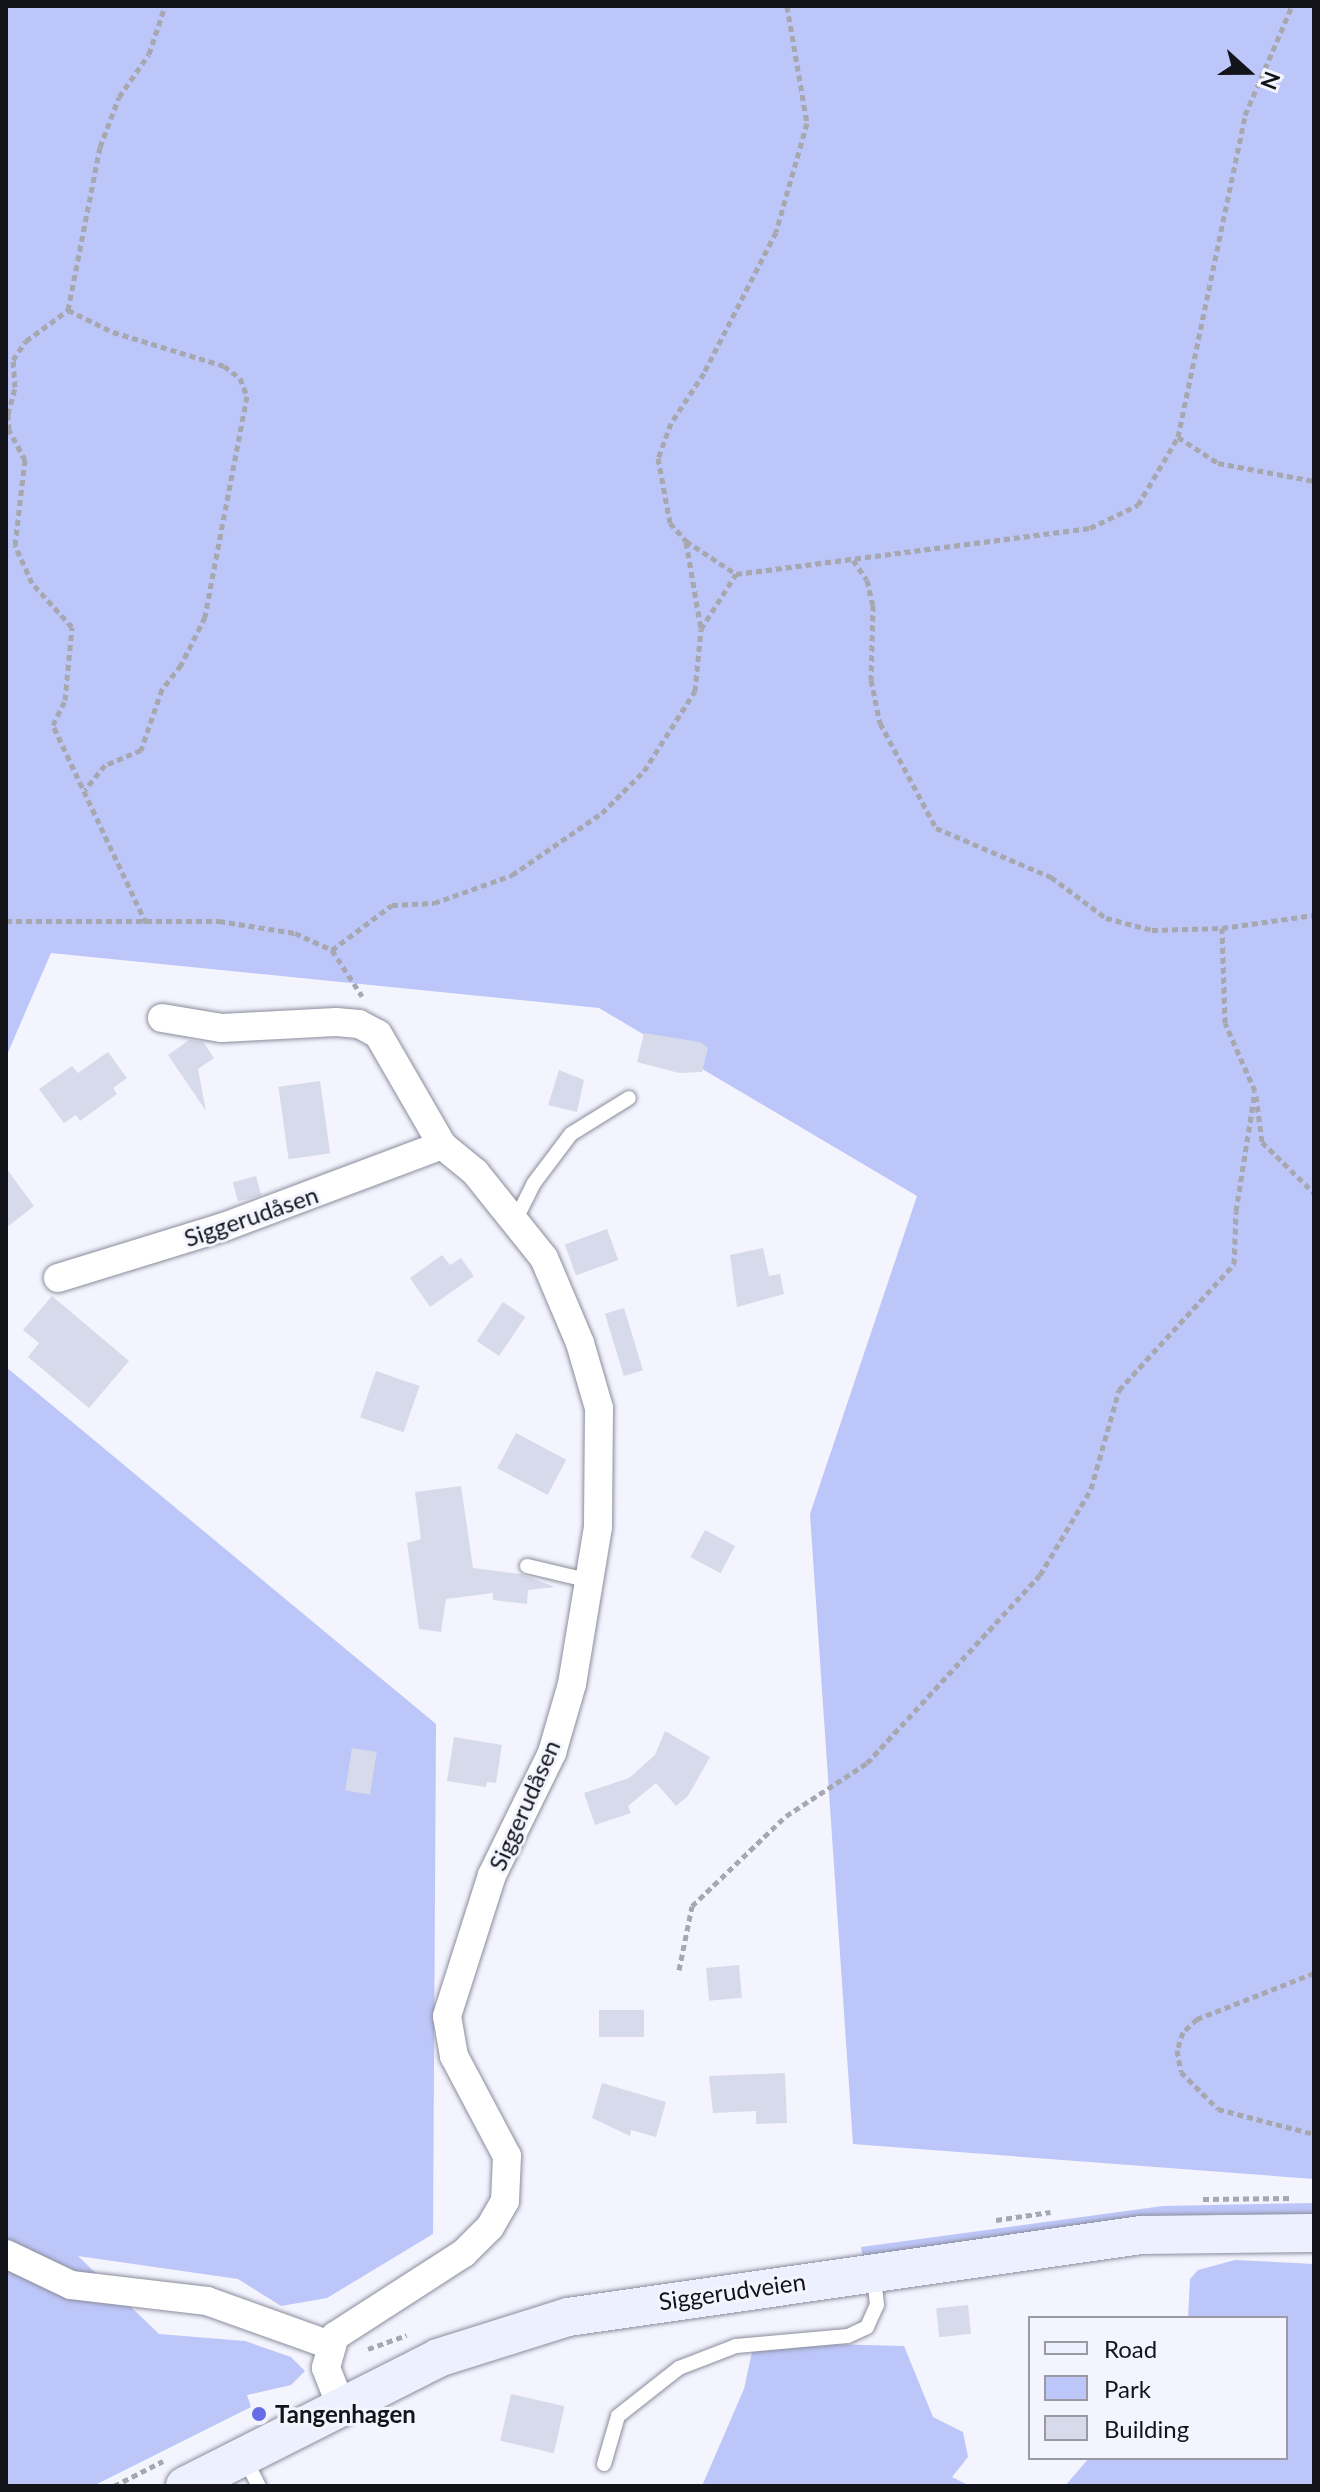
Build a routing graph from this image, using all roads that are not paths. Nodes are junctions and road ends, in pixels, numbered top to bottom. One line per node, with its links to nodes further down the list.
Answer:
1 (162, 1018): 3 (street, Siggerudåsen)
2 (629, 1098): 4 (lane)
3 (442, 1145): 4 (street, Siggerudåsen); 5 (street, Siggerudåsen)
4 (515, 1221): 7 (street, Siggerudåsen)
5 (58, 1278)
6 (527, 1566): 7 (lane)
7 (586, 1580): 11 (street, Siggerudåsen)
8 (1314, 2233): 10 (main road, Siggerudveien)
9 (6, 2254): 11 (street)
10 (874, 2271): 12 (main road, Siggerudveien); 13 (lane)
11 (330, 2345): 12 (street)
12 (341, 2406): 14 (main road, Siggerudveien)
13 (604, 2464)
14 (251, 2471): 15 (main road, Siggerudveien)
15 (185, 2486)

